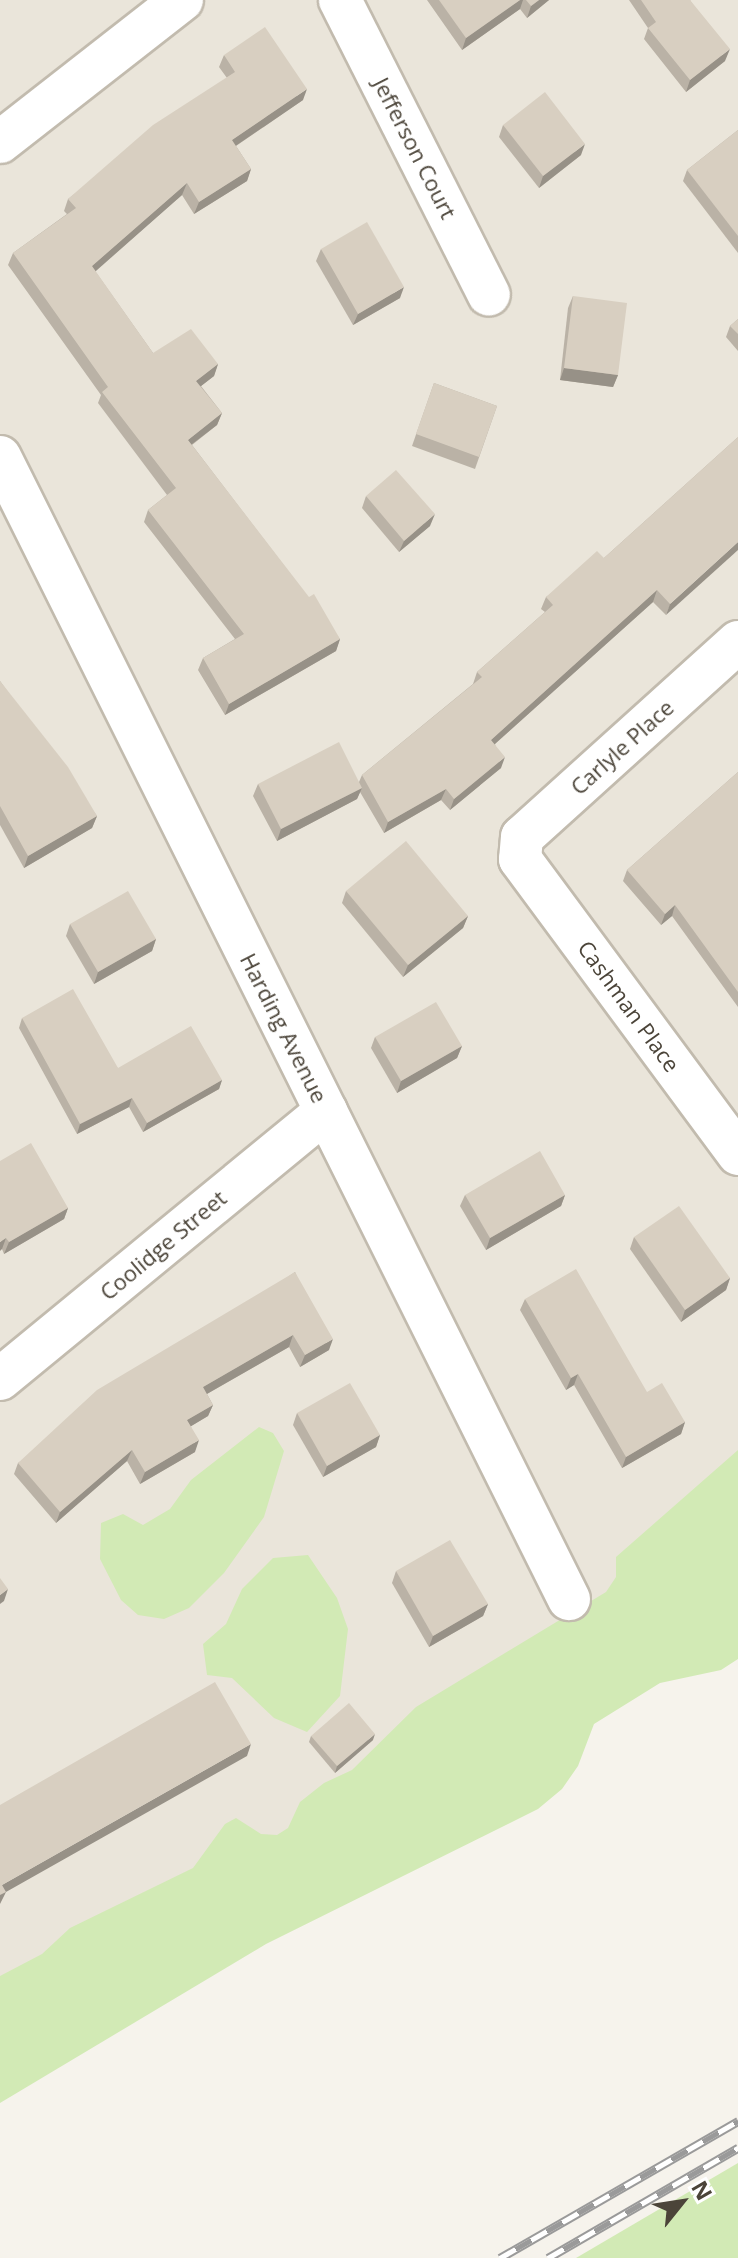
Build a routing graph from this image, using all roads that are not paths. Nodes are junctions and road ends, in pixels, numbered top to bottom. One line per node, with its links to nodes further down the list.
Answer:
1 (182, 0): 3 (street)
2 (340, 0): 4 (street, Jefferson Court)
3 (0, 142)
4 (489, 295)
5 (0, 457): 8 (street, Harding Avenue)
6 (738, 642): 7 (street, Carlyle Place)
7 (520, 859): 9 (street, Cashman Place)
8 (326, 1111): 10 (street, Coolidge Street); 11 (street, Harding Avenue)
9 (738, 1154)
10 (0, 1379)
11 (569, 1599)

